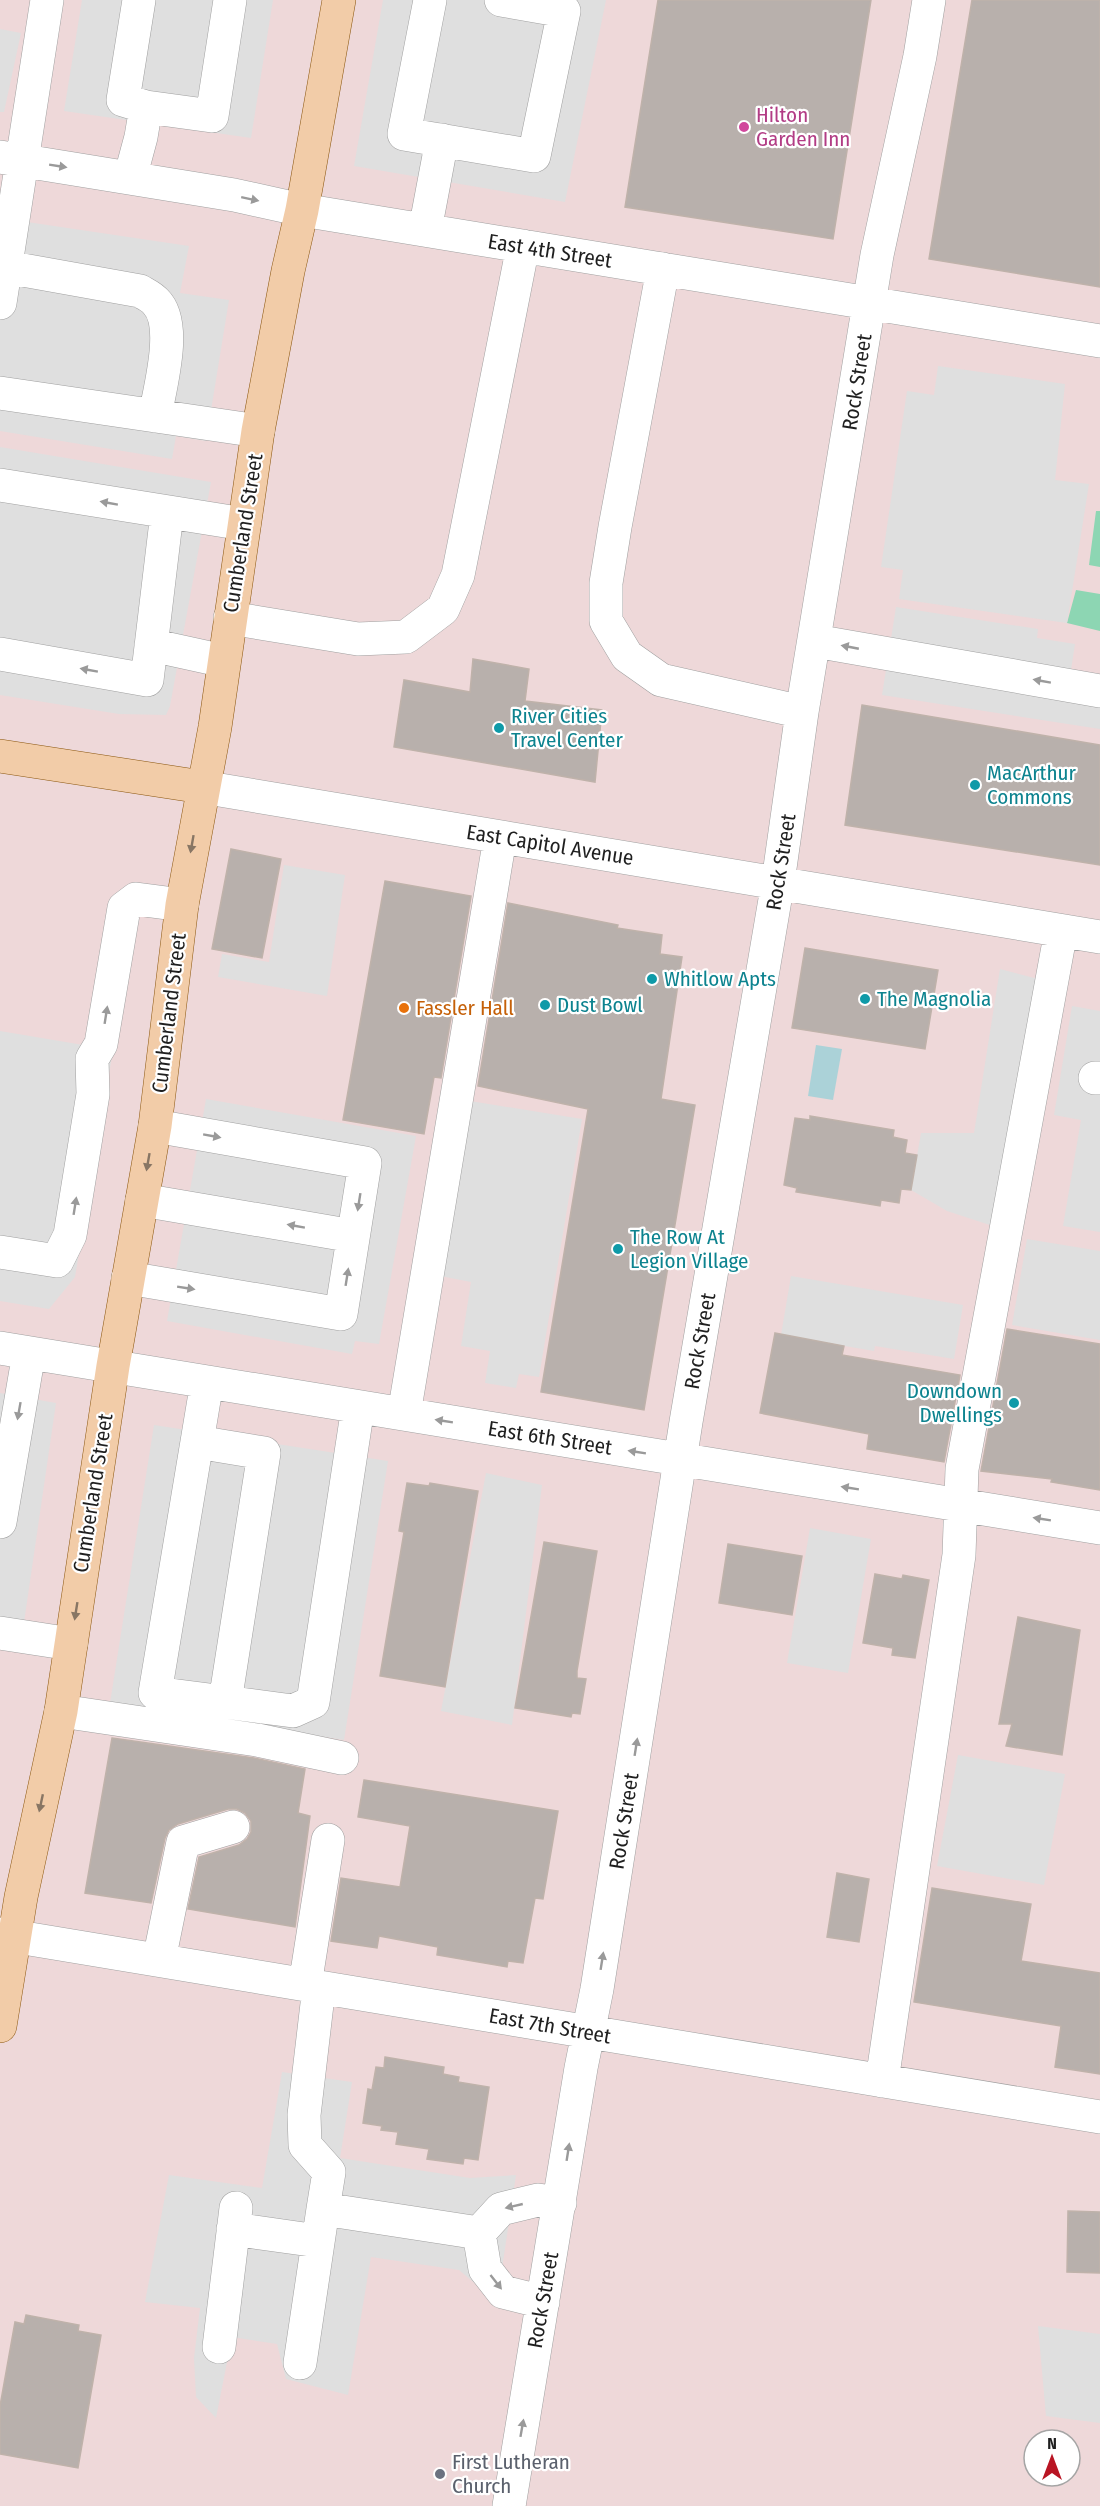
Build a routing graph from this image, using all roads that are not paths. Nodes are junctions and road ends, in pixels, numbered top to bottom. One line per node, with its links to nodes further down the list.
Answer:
1 (47, 0): 10 (street)
2 (139, 0): 8 (street)
3 (230, 0): 8 (street)
4 (339, 0): 12 (main road, Cumberland Street)
5 (430, 0): 9 (street)
6 (501, 0): 9 (street)
7 (929, 0): 18 (street, Rock Street)
8 (146, 107): 11 (street)
9 (442, 140): 13 (street)
10 (11, 159): 11 (street, East 4th Street, one-way to 11); 15 (street)
11 (130, 178): 12 (street, East 4th Street, one-way to 12)
12 (302, 210): 13 (street, East 4th Street); 22 (main road, Cumberland Street)
13 (424, 230): 14 (street, East 4th Street)
14 (524, 246): 16 (street, East 4th Street); 26 (street)
15 (6, 267): 17 (street); 21 (street)
16 (663, 269): 18 (street, East 4th Street); 32 (street)
17 (0, 303)
18 (870, 303): 19 (street, East 4th Street); 27 (street, Rock Street)
19 (1100, 341)
20 (0, 393): 21 (street)
21 (155, 416): 22 (street)
22 (258, 431): 25 (main road, Cumberland Street)
23 (0, 485): 24 (street, one-way to 23)
24 (167, 513): 25 (street); 28 (street)
25 (243, 524): 26 (main road, Cumberland Street)
26 (230, 618): 30 (main road, Cumberland Street)
27 (815, 641): 31 (street, one-way to 27); 32 (street, Rock Street)
28 (151, 645): 29 (street, one-way to 29); 30 (street)
29 (0, 654)
30 (224, 661): 34 (main road, Cumberland Street)
31 (1100, 691)
32 (802, 712): 36 (street, Rock Street)
33 (0, 756): 34 (main road, East Capitol Avenue)
34 (202, 787): 35 (street, East Capitol Avenue); 37 (main road, Cumberland Street, one-way to 37)
35 (500, 837): 36 (street, East Capitol Avenue); 49 (street)
36 (778, 882): 38 (street, East Capitol Avenue); 51 (street, Rock Street)
37 (182, 905): 40 (main road, Cumberland Street); 43 (street, one-way to 37)
38 (1061, 931): 39 (street, East Capitol Avenue); 52 (street)
39 (1100, 937)
40 (155, 1126): 41 (main road, Cumberland Street, one-way to 41); 42 (street, one-way to 42)
41 (142, 1200): 42 (street, one-way to 41); 44 (main road, Cumberland Street)
42 (353, 1236): 44 (street, one-way to 42)
43 (0, 1252)
44 (128, 1278): 46 (main road, Cumberland Street)
45 (14, 1351): 46 (street, East 6th Street); 53 (street, one-way to 53)
46 (113, 1366): 47 (street, East 6th Street); 56 (main road, Cumberland Street, one-way to 56)
47 (207, 1382): 48 (street, East 6th Street); 50 (street)
48 (358, 1407): 49 (street, East 6th Street); 57 (street)
49 (404, 1414): 51 (street, East 6th Street, one-way to 49)
50 (197, 1442): 57 (street); 57 (street)
51 (681, 1460): 52 (street, East 6th Street, one-way to 51); 66 (street, Rock Street, one-way to 51)
52 (962, 1506): 54 (street, East 6th Street, one-way to 52); 67 (street)
53 (0, 1522)
54 (1100, 1528)
55 (0, 1633): 56 (street)
56 (70, 1644): 58 (main road, Cumberland Street)
57 (225, 1702)
58 (61, 1711): 59 (street); 62 (main road, Cumberland Street, one-way to 62)
59 (342, 1758)
60 (232, 1827): 63 (street)
61 (328, 1840): 64 (street)
62 (7, 1936): 63 (street, East 7th Street); 65 (main road, Cumberland Street)
63 (159, 1960): 64 (street, East 7th Street)
64 (312, 1986): 66 (street, East 7th Street); 70 (street)
65 (0, 2026)
66 (589, 2031): 67 (street, East 7th Street); 69 (street, Rock Street, one-way to 66)
67 (882, 2081): 68 (street, East 7th Street)
68 (1100, 2117)
69 (560, 2203): 71 (street, one-way to 71); 73 (street, Rock Street)
70 (323, 2209): 71 (street); 72 (street)
71 (478, 2233): 73 (street, one-way to 73)
72 (318, 2241): 74 (street); 75 (street)
73 (543, 2302): 76 (street, Rock Street, one-way to 73)
74 (219, 2347)
75 (300, 2363)
76 (508, 2506)

